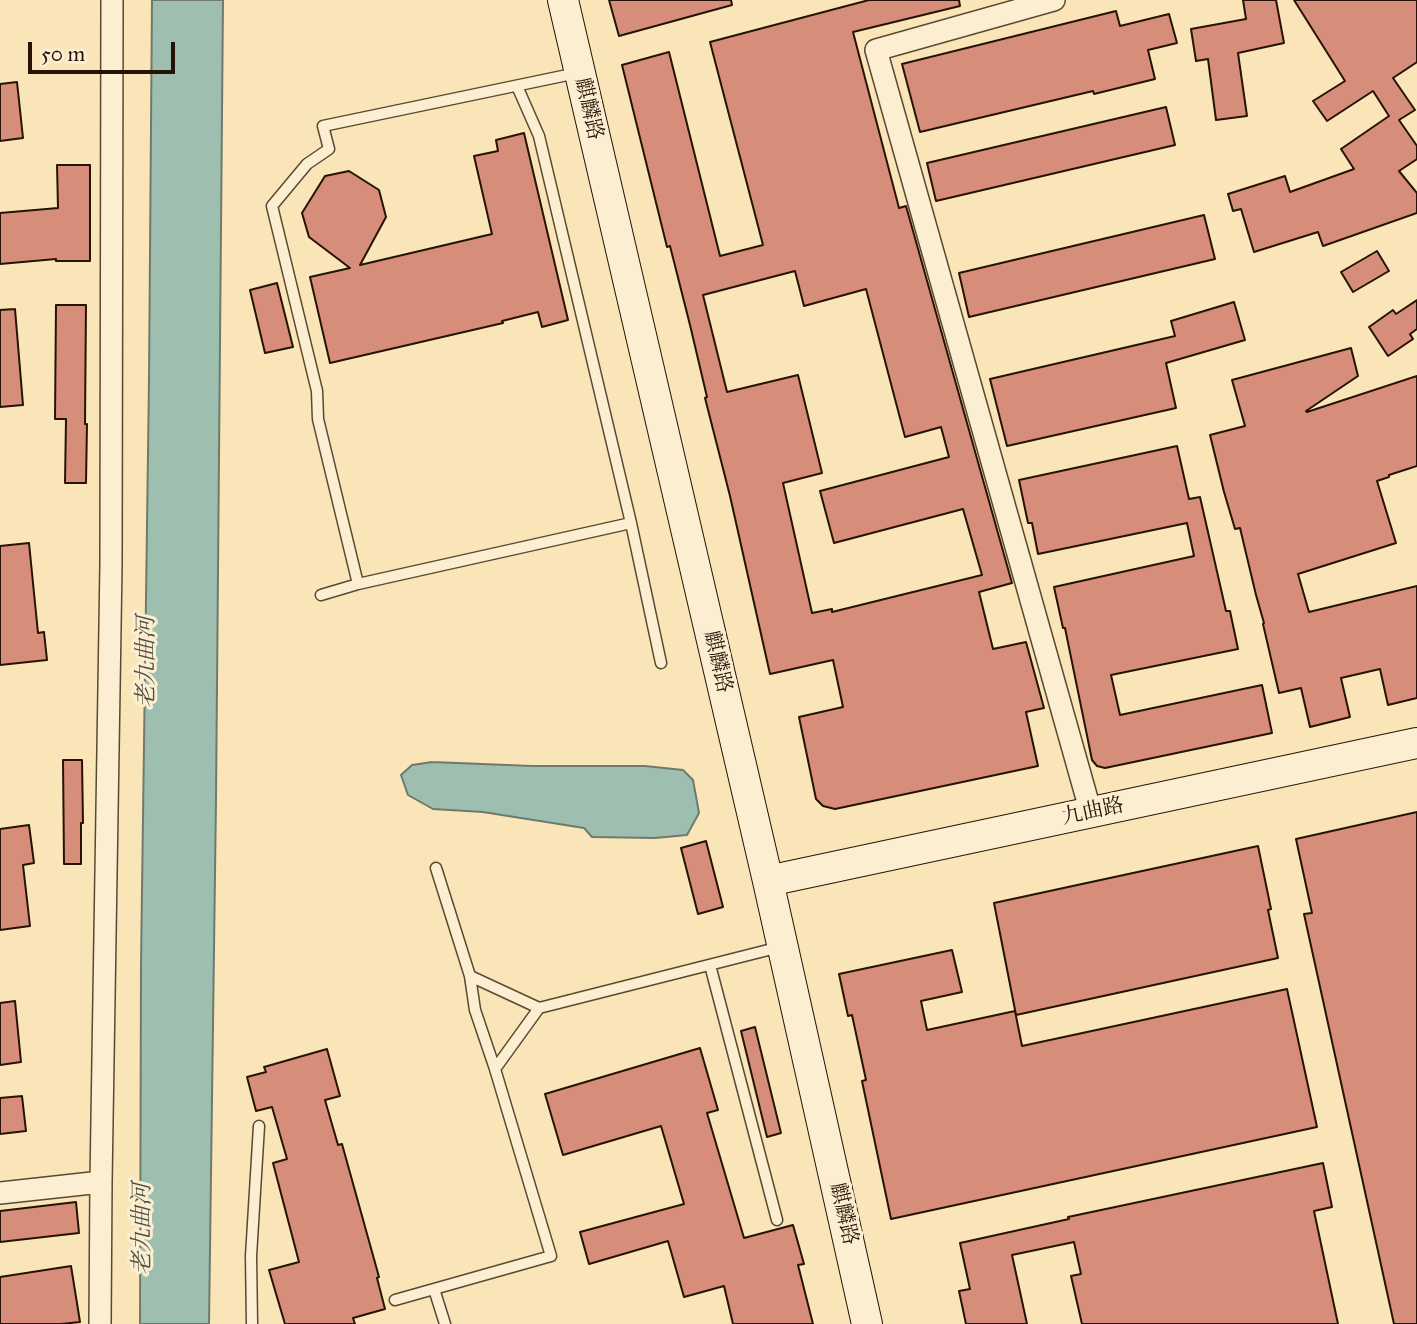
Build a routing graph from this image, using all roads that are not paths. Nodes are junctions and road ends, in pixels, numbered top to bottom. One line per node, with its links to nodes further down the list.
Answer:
1 (112, 0): 20 (street)
2 (563, 0): 4 (street, 麒麟路)
3 (1054, 0): 11 (street)
4 (580, 73): 5 (lane); 13 (street, 麒麟路)
5 (517, 86): 6 (lane); 7 (lane)
6 (631, 523): 7 (lane); 9 (lane)
7 (358, 584): 8 (lane)
8 (321, 594)
9 (661, 663)
10 (1417, 743): 11 (street, 九曲路)
11 (1091, 813): 13 (street, 九曲路)
12 (436, 868): 16 (lane)
13 (768, 881): 14 (street, 麒麟路)
14 (783, 947): 15 (lane); 28 (street, 麒麟路)
15 (710, 965): 17 (lane); 22 (lane)
16 (470, 976): 17 (lane); 18 (lane)
17 (539, 1008): 18 (lane)
18 (495, 1069): 23 (lane)
19 (259, 1126): 26 (lane)
20 (101, 1182): 21 (street); 25 (street)
21 (0, 1193)
22 (777, 1220)
23 (434, 1289): 24 (lane); 27 (lane)
24 (395, 1300)
25 (100, 1324)
26 (252, 1324)
27 (445, 1324)
28 (867, 1324)

